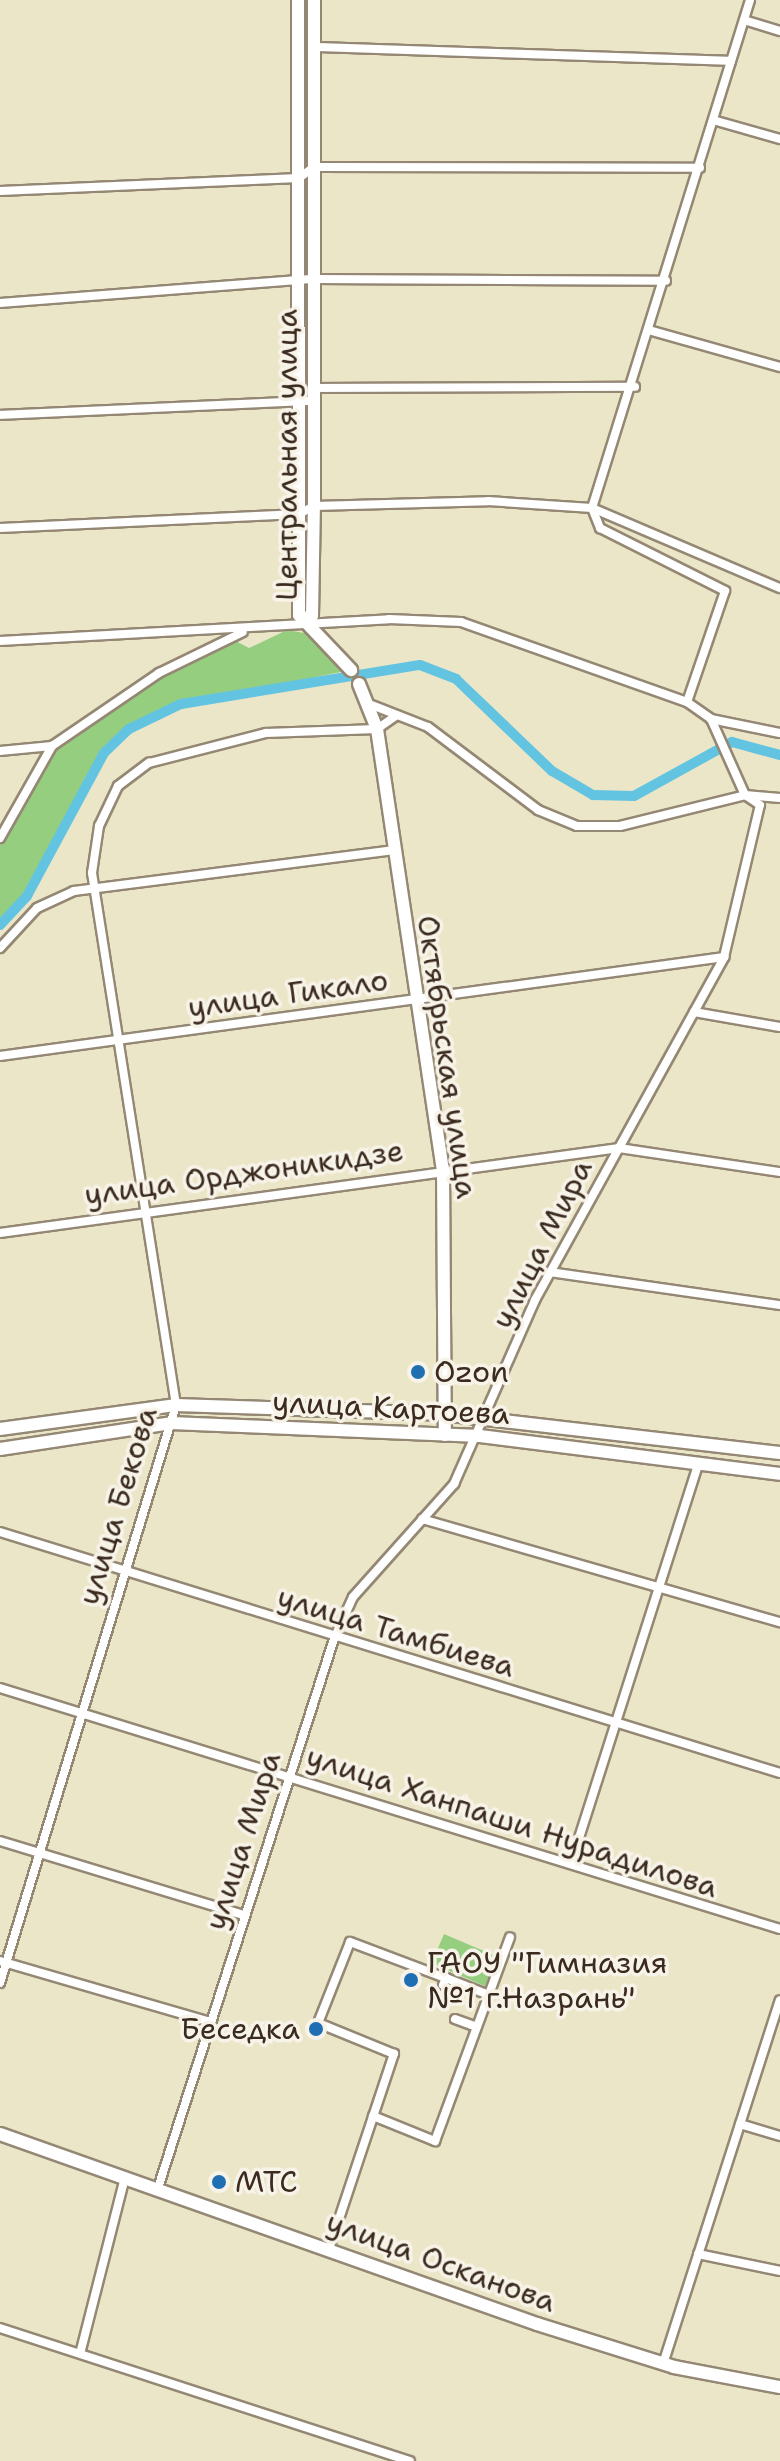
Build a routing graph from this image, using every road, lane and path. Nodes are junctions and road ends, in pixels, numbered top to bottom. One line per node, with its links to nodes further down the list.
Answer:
1 (298, 0): 12 (main road, Центральная улица)
2 (314, 0): 6 (main road, Центральная улица)
3 (750, 0): 4 (street)
4 (744, 20): 5 (street); 7 (street)
5 (780, 31)
6 (314, 47): 7 (street); 10 (main road, Центральная улица)
7 (731, 61): 8 (street)
8 (713, 120): 9 (street); 11 (street)
9 (780, 139)
10 (314, 167): 11 (street); 12 (street); 14 (main road, Центральная улица)
11 (700, 168): 15 (street)
12 (299, 178): 13 (street); 16 (main road, Центральная улица)
13 (0, 191)
14 (314, 279): 15 (street); 16 (street); 21 (main road, Центральная улица)
15 (666, 281): 18 (street)
16 (299, 286): 17 (street); 22 (main road, Центральная улица)
17 (0, 303)
18 (652, 331): 19 (street); 20 (street)
19 (780, 367)
20 (635, 387): 21 (street); 25 (street)
21 (314, 395): 22 (street); 24 (main road, Центральная улица)
22 (299, 402): 23 (street); 26 (main road, Центральная улица)
23 (0, 415)
24 (314, 506): 25 (street); 26 (street); 29 (main road, Центральная улица)
25 (592, 508): 28 (street); 34 (street)
26 (299, 514): 27 (street); 29 (main road, Центральная улица)
27 (0, 528)
28 (780, 588)
29 (306, 621): 30 (street); 32 (main road); 34 (street)
30 (249, 629): 31 (street); 40 (street)
31 (0, 641)
32 (351, 670)
33 (359, 684): 35 (main road, Октябрьская улица)
34 (687, 702): 37 (street)
35 (369, 704): 36 (street); 38 (main road, Октябрьская улица)
36 (397, 715): 38 (street); 42 (street)
37 (711, 719): 39 (street); 42 (street, улица Мира)
38 (377, 729): 45 (main road, Октябрьская улица); 46 (street, улица Бекова)
39 (780, 733)
40 (52, 746): 41 (street); 44 (street)
41 (0, 751)
42 (745, 795): 43 (street); 48 (street, улица Мира)
43 (780, 798)
44 (0, 838)
45 (392, 850): 46 (street); 49 (main road, Октябрьская улица)
46 (98, 890): 47 (street); 52 (street, улица Бекова)
47 (0, 948)
48 (724, 957): 49 (street, улица Гикало); 50 (street, улица Мира)
49 (416, 1000): 52 (street, улица Гикало); 55 (main road, Октябрьская улица)
50 (694, 1012): 51 (street); 54 (street, улица Мира)
51 (780, 1027)
52 (124, 1041): 53 (street, улица Гикало); 57 (street, улица Бекова)
53 (0, 1056)
54 (619, 1148): 55 (street, улица Орджоникидзе); 56 (street, улица Орджоникидзе); 59 (street, улица Мира)
55 (443, 1168): 57 (street, улица Орджоникидзе); 62 (main road, Октябрьская улица)
56 (780, 1172)
57 (151, 1213): 58 (street, улица Орджоникидзе); 61 (street, улица Бекова)
58 (0, 1233)
59 (550, 1272): 60 (street); 63 (street, улица Мира)
60 (780, 1305)
61 (176, 1405): 62 (main road, улица Картоева); 64 (street, улица Бекова); 65 (main road, улица Картоева)
62 (443, 1414): 63 (main road, улица Картоева); 66 (main road, Октябрьская улица)
63 (488, 1419): 67 (street, улица Мира); 69 (main road, улица Картоева)
64 (171, 1423): 66 (main road, улица Картоева); 68 (main road, улица Картоева); 74 (street, улица Бекова)
65 (0, 1429)
66 (445, 1435): 67 (main road, улица Картоева)
67 (480, 1436): 70 (main road, улица Картоева); 72 (street, улица Мира)
68 (0, 1449)
69 (780, 1453)
70 (698, 1464): 71 (main road, улица Картоева); 75 (street)
71 (780, 1474)
72 (422, 1519): 75 (street); 77 (street, улица Мира)
73 (0, 1532): 74 (street, улица Тамбиева)
74 (123, 1571): 77 (street, улица Тамбиева); 79 (street, улица Бекова)
75 (661, 1587): 76 (street); 80 (street)
76 (780, 1622)
77 (334, 1639): 80 (street, улица Тамбиева); 82 (street, улица Мира)
78 (0, 1688): 79 (street, улица Ханпаши Нурадилова)
79 (80, 1713): 82 (street, улица Ханпаши Нурадилова); 84 (street, улица Бекова)
80 (615, 1724): 81 (street, улица Тамбиева); 85 (street)
81 (780, 1773)
82 (289, 1775): 85 (street, улица Ханпаши Нурадилова); 86 (street, улица Мира)
83 (0, 1841): 84 (street)
84 (38, 1853): 86 (street); 89 (street, улица Бекова)
85 (571, 1863): 87 (street, улица Ханпаши Нурадилова)
86 (244, 1915): 94 (street, улица Мира)
87 (780, 1929)
88 (510, 1937): 91 (street)
89 (3, 1962): 90 (street, улица Бекова); 94 (street)
90 (0, 1983)
91 (489, 1995): 95 (street); 96 (street)
92 (780, 2000): 97 (street)
93 (455, 2019): 95 (street)
94 (210, 2022): 101 (street, улица Мира)
95 (477, 2027): 96 (street)
96 (373, 2116): 102 (street)
97 (740, 2124): 99 (street); 103 (street)
98 (0, 2134): 100 (main road, улица Осканова)
99 (780, 2136)
100 (125, 2177): 101 (main road, улица Осканова); 106 (street)
101 (158, 2188): 102 (main road, улица Осканова)
102 (329, 2249): 107 (main road, улица Осканова)
103 (698, 2254): 104 (street); 107 (street)
104 (780, 2271)
105 (0, 2328): 106 (street)
106 (81, 2350): 109 (street)
107 (663, 2364): 108 (main road, улица Осканова)
108 (780, 2387)
109 (410, 2461)

